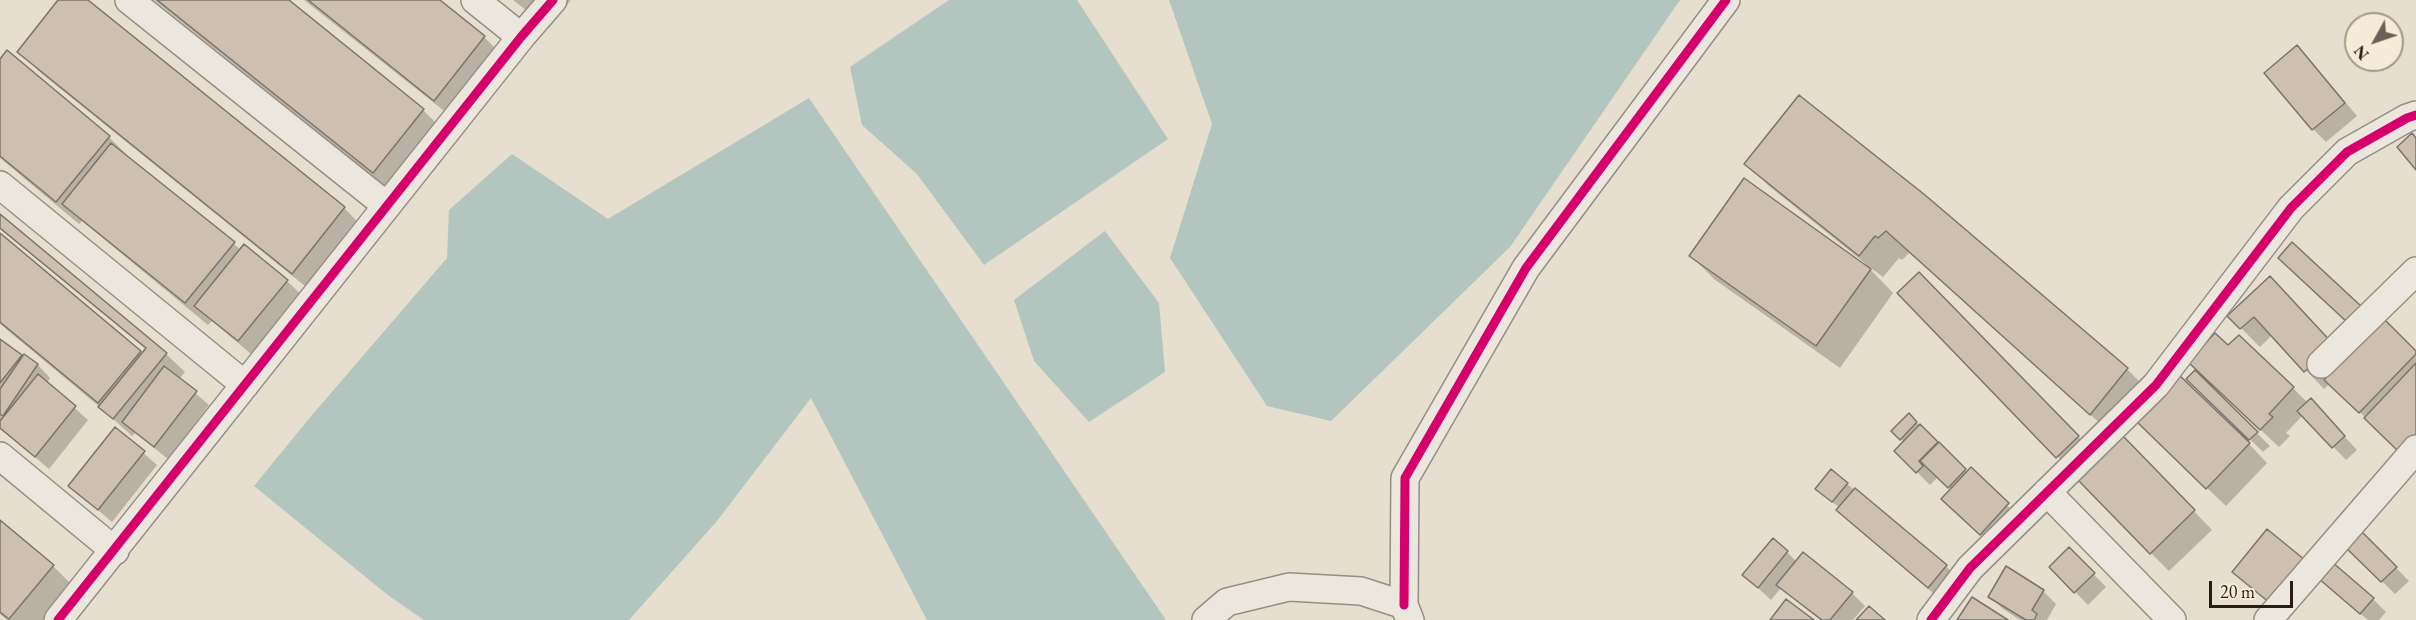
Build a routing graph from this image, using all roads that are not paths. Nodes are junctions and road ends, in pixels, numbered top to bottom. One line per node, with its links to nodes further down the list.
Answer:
1 (129, 0): 8 (street)
2 (475, 0): 5 (street)
3 (553, 0): 5 (street)
4 (1726, 0): 16 (street)
5 (521, 37): 8 (street)
6 (2416, 115): 14 (street)
7 (0, 185): 11 (street)
8 (387, 206): 11 (street)
9 (2416, 271): 10 (street)
10 (2321, 364)
11 (245, 385): 15 (street)
12 (2416, 449): 21 (street)
13 (0, 456): 15 (street)
14 (2047, 492): 19 (street); 20 (street)
15 (115, 551): 17 (street)
16 (1407, 613): 18 (street)
17 (58, 620)
18 (1206, 620)
19 (1931, 620)
20 (2172, 620)
21 (2268, 620)

